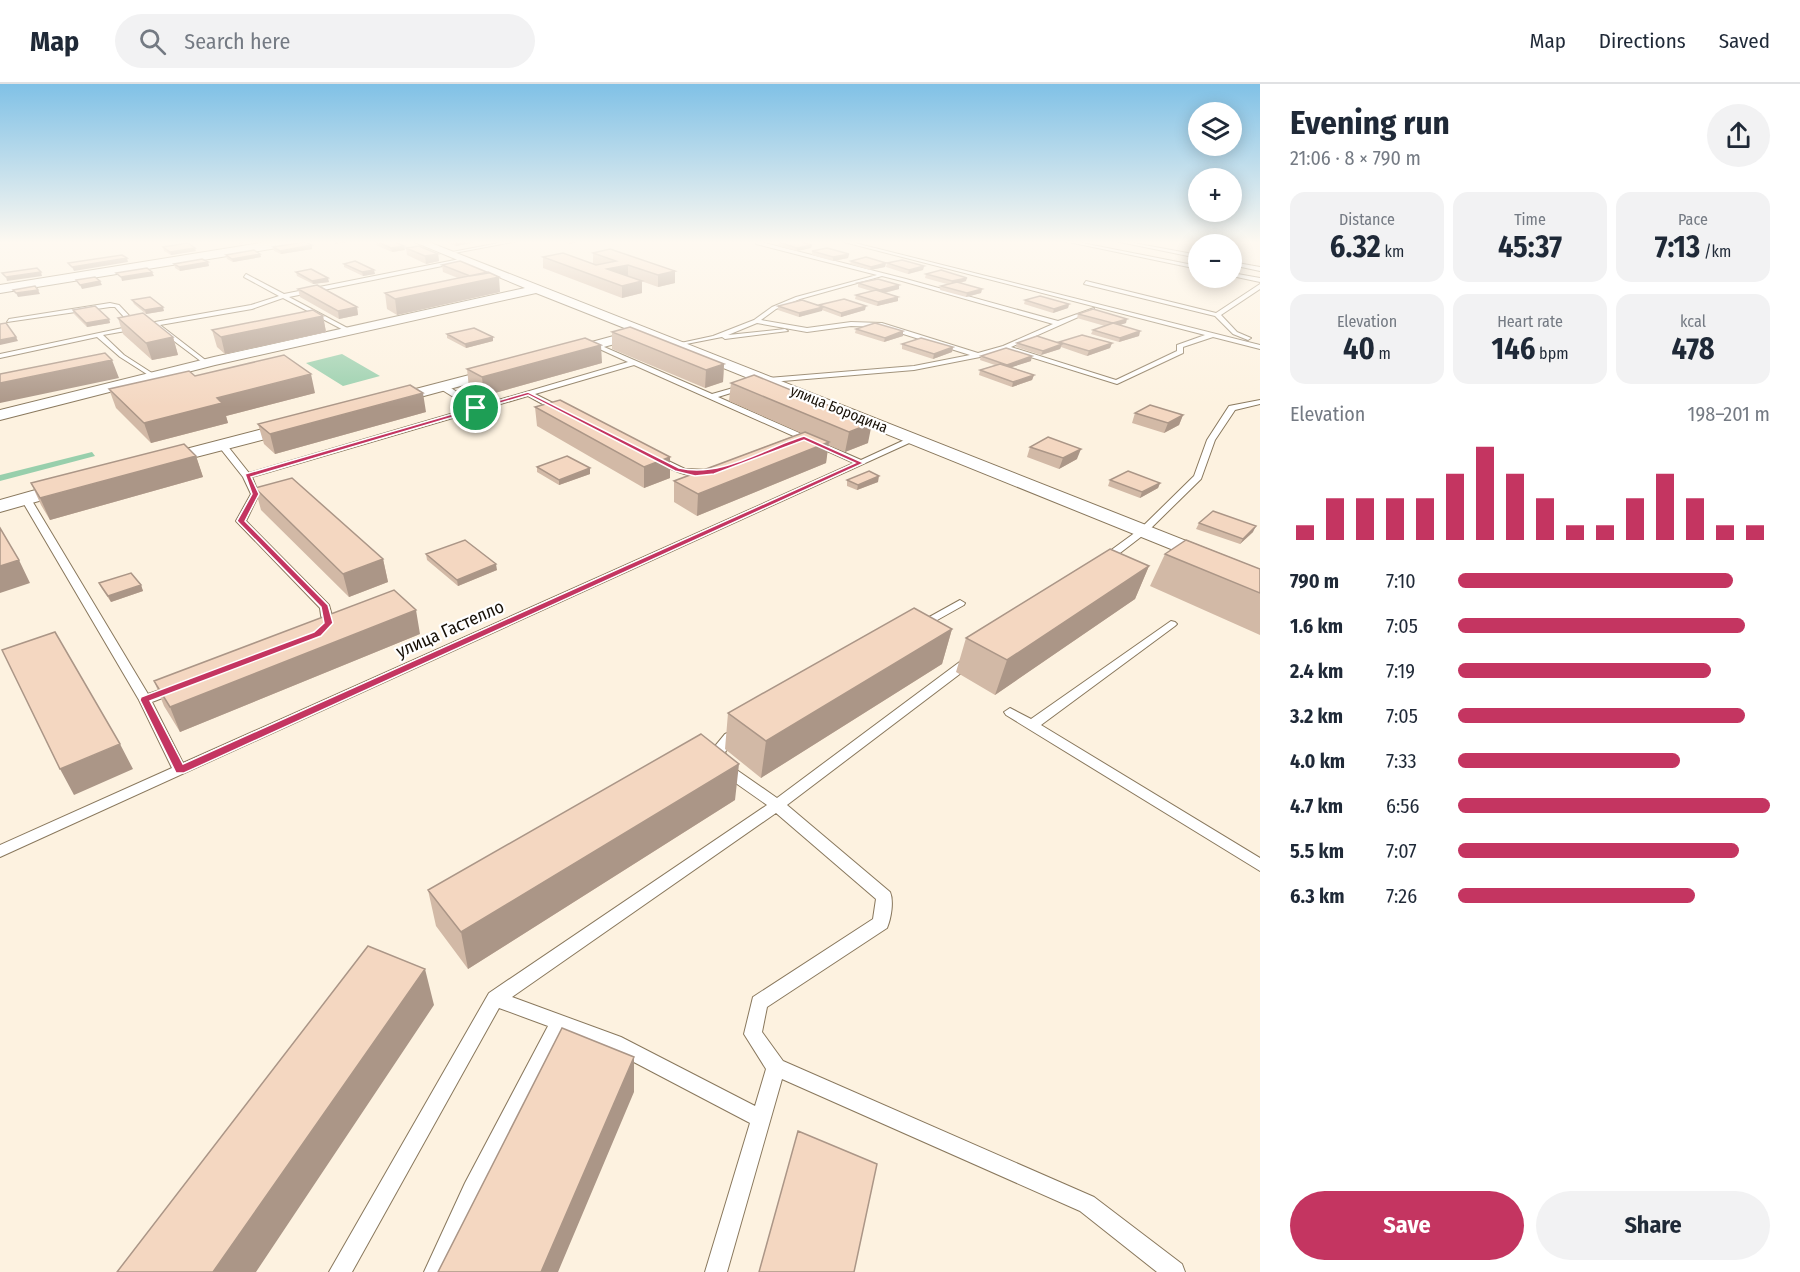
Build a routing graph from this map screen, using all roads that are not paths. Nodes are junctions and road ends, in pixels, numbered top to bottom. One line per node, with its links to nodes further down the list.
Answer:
1 (282, 296): 15 (lane)
2 (283, 296): 18 (lane)
3 (505, 296): 18 (street)
4 (556, 296): 19 (street, улица Бородина)
5 (804, 296): 13 (lane)
6 (962, 296): 14 (lane)
7 (1062, 296): 10 (lane)
8 (1141, 296): 11 (lane)
9 (1245, 296): 11 (lane)
10 (1098, 306): 14 (lane); 21 (lane)
11 (1217, 315): 25 (lane)
12 (9, 321): 16 (lane)
13 (756, 321): 17 (lane); 22 (lane)
14 (1057, 323): 26 (lane)
15 (155, 324): 16 (lane); 30 (lane)
16 (137, 327): 20 (lane)
17 (799, 329): 22 (lane); 27 (lane)
18 (351, 332): 30 (street)
19 (645, 332): 23 (street); 24 (street, улица Бородина)
20 (99, 335): 28 (lane); 33 (lane)
21 (1212, 335): 25 (lane); 26 (lane)
22 (715, 338): 24 (lane)
23 (595, 345): 29 (street); 31 (lane)
24 (678, 345): 34 (street, улица Бородина)
25 (1260, 345)
26 (1005, 347): 27 (lane)
27 (980, 355): 34 (lane)
28 (0, 356)
29 (552, 357)
30 (206, 363): 33 (street)
31 (632, 363): 36 (lane); 37 (lane)
32 (519, 366): 35 (street)
33 (153, 376): 41 (street)
34 (764, 379): 37 (lane); 45 (street, улица Бородина)
35 (442, 387): 39 (street); 40 (lane)
36 (528, 393): 40 (lane); 42 (lane)
37 (710, 397): 44 (lane)
38 (1260, 402): 56 (lane)
39 (373, 405)
40 (476, 408): 52 (lane)
41 (0, 415)
42 (570, 415)
43 (304, 424): 47 (street)
44 (804, 438): 46 (lane); 49 (lane)
45 (914, 439): 49 (lane, улица Гастелло); 56 (street, улица Бородина)
46 (794, 442)
47 (224, 446): 50 (street); 52 (lane)
48 (654, 457): 51 (lane)
49 (861, 463): 69 (lane, улица Гастелло)
50 (145, 466)
51 (714, 472)
52 (247, 476): 62 (lane)
53 (91, 481): 54 (street)
54 (26, 499): 55 (street); 65 (lane)
55 (0, 506)
56 (1143, 531): 57 (lane); 58 (street, улица Бородина)
57 (1087, 573)
58 (1260, 578)
59 (960, 603): 61 (lane)
60 (1171, 624): 68 (lane)
61 (910, 632)
62 (317, 634)
63 (984, 650): 70 (lane)
64 (185, 685): 65 (lane)
65 (145, 700): 69 (lane)
66 (1010, 712): 68 (lane)
67 (750, 725): 70 (lane)
68 (1032, 725): 72 (lane)
69 (180, 770): 71 (lane, улица Гастелло)
70 (777, 804): 73 (lane); 75 (lane)
71 (0, 851)
72 (1260, 865)
73 (495, 999): 74 (lane); 77 (lane)
74 (559, 1023): 76 (lane); 78 (lane)
75 (777, 1067): 76 (lane); 80 (lane)
76 (761, 1119): 79 (lane)
77 (340, 1272)
78 (435, 1272)
79 (716, 1272)
80 (1174, 1272)

